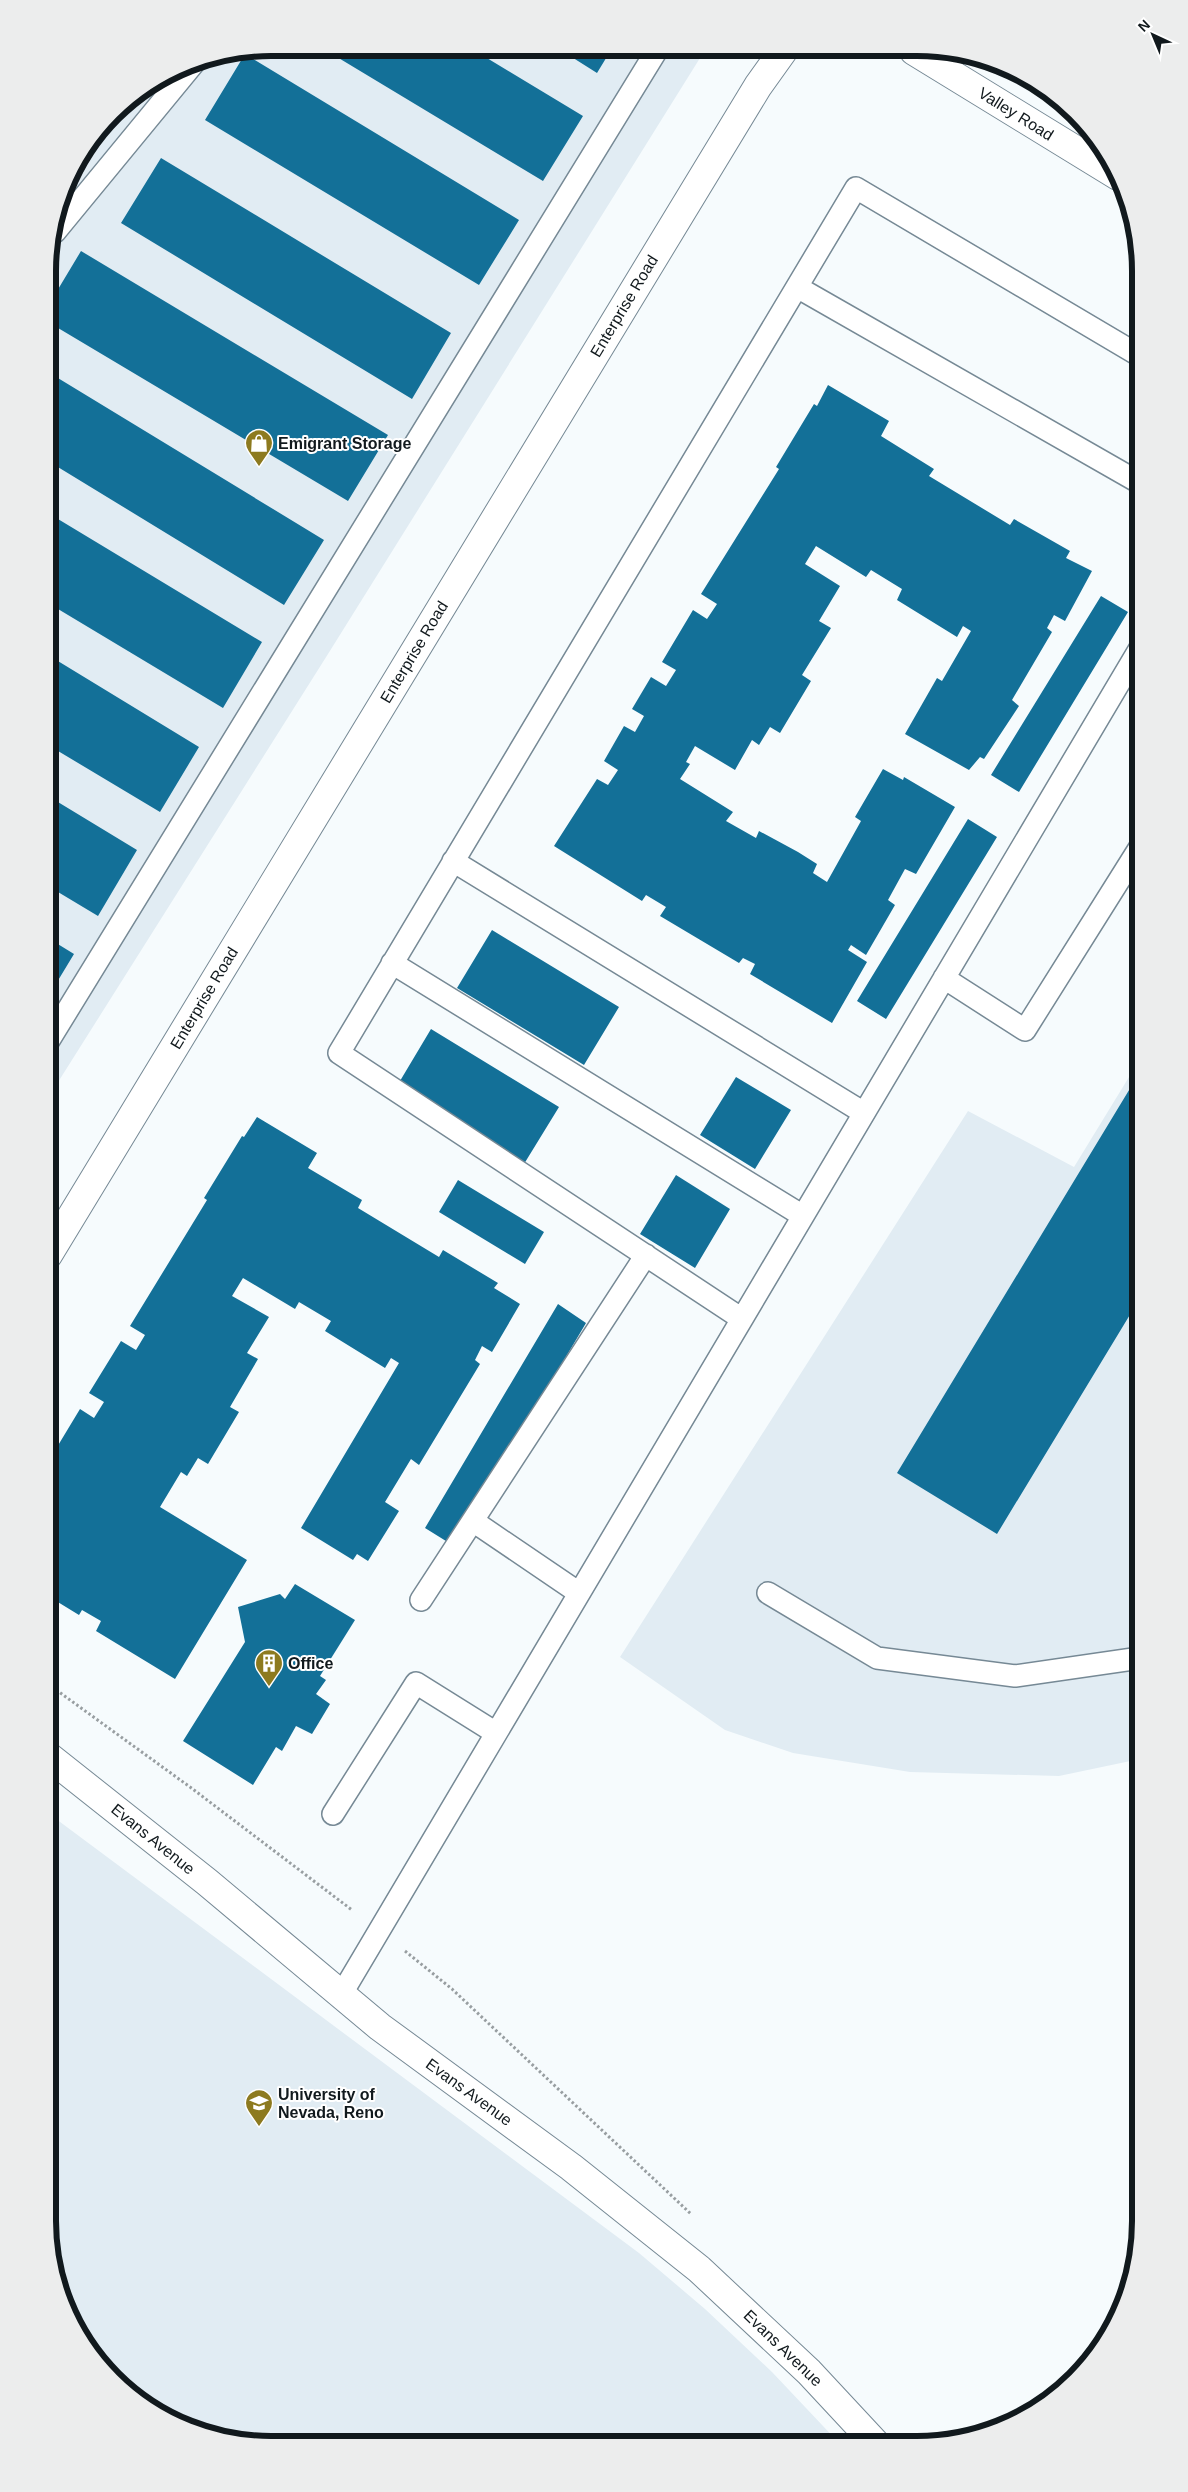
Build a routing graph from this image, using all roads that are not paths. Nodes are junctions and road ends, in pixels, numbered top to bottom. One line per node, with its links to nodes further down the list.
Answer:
1 (654, 56): 15 (lane)
2 (780, 56): 18 (street, Enterprise Road)
3 (921, 56): 5 (street, Valley Road)
4 (184, 75): 6 (lane)
5 (1106, 168)
6 (62, 224)
7 (797, 287): 8 (lane); 9 (lane); 12 (lane)
8 (1132, 351)
9 (1132, 477)
10 (1132, 661): 14 (lane)
11 (1132, 860): 14 (lane)
12 (453, 861): 13 (lane); 16 (lane)
13 (392, 963): 17 (lane); 19 (lane)
14 (944, 978): 16 (lane)
15 (56, 1029)
16 (864, 1113): 17 (lane)
17 (803, 1216): 20 (lane)
18 (56, 1242)
19 (646, 1255): 20 (lane); 21 (lane)
20 (742, 1318): 22 (lane)
21 (473, 1521): 22 (lane); 24 (lane)
22 (579, 1593): 26 (lane)
23 (768, 1593): 25 (lane)
24 (421, 1600)
25 (1132, 1659)
26 (496, 1733): 28 (lane); 29 (lane)
27 (56, 1762): 29 (street, Evans Avenue)
28 (333, 1814)
29 (341, 1995): 30 (street, Evans Avenue)
30 (869, 2436)

